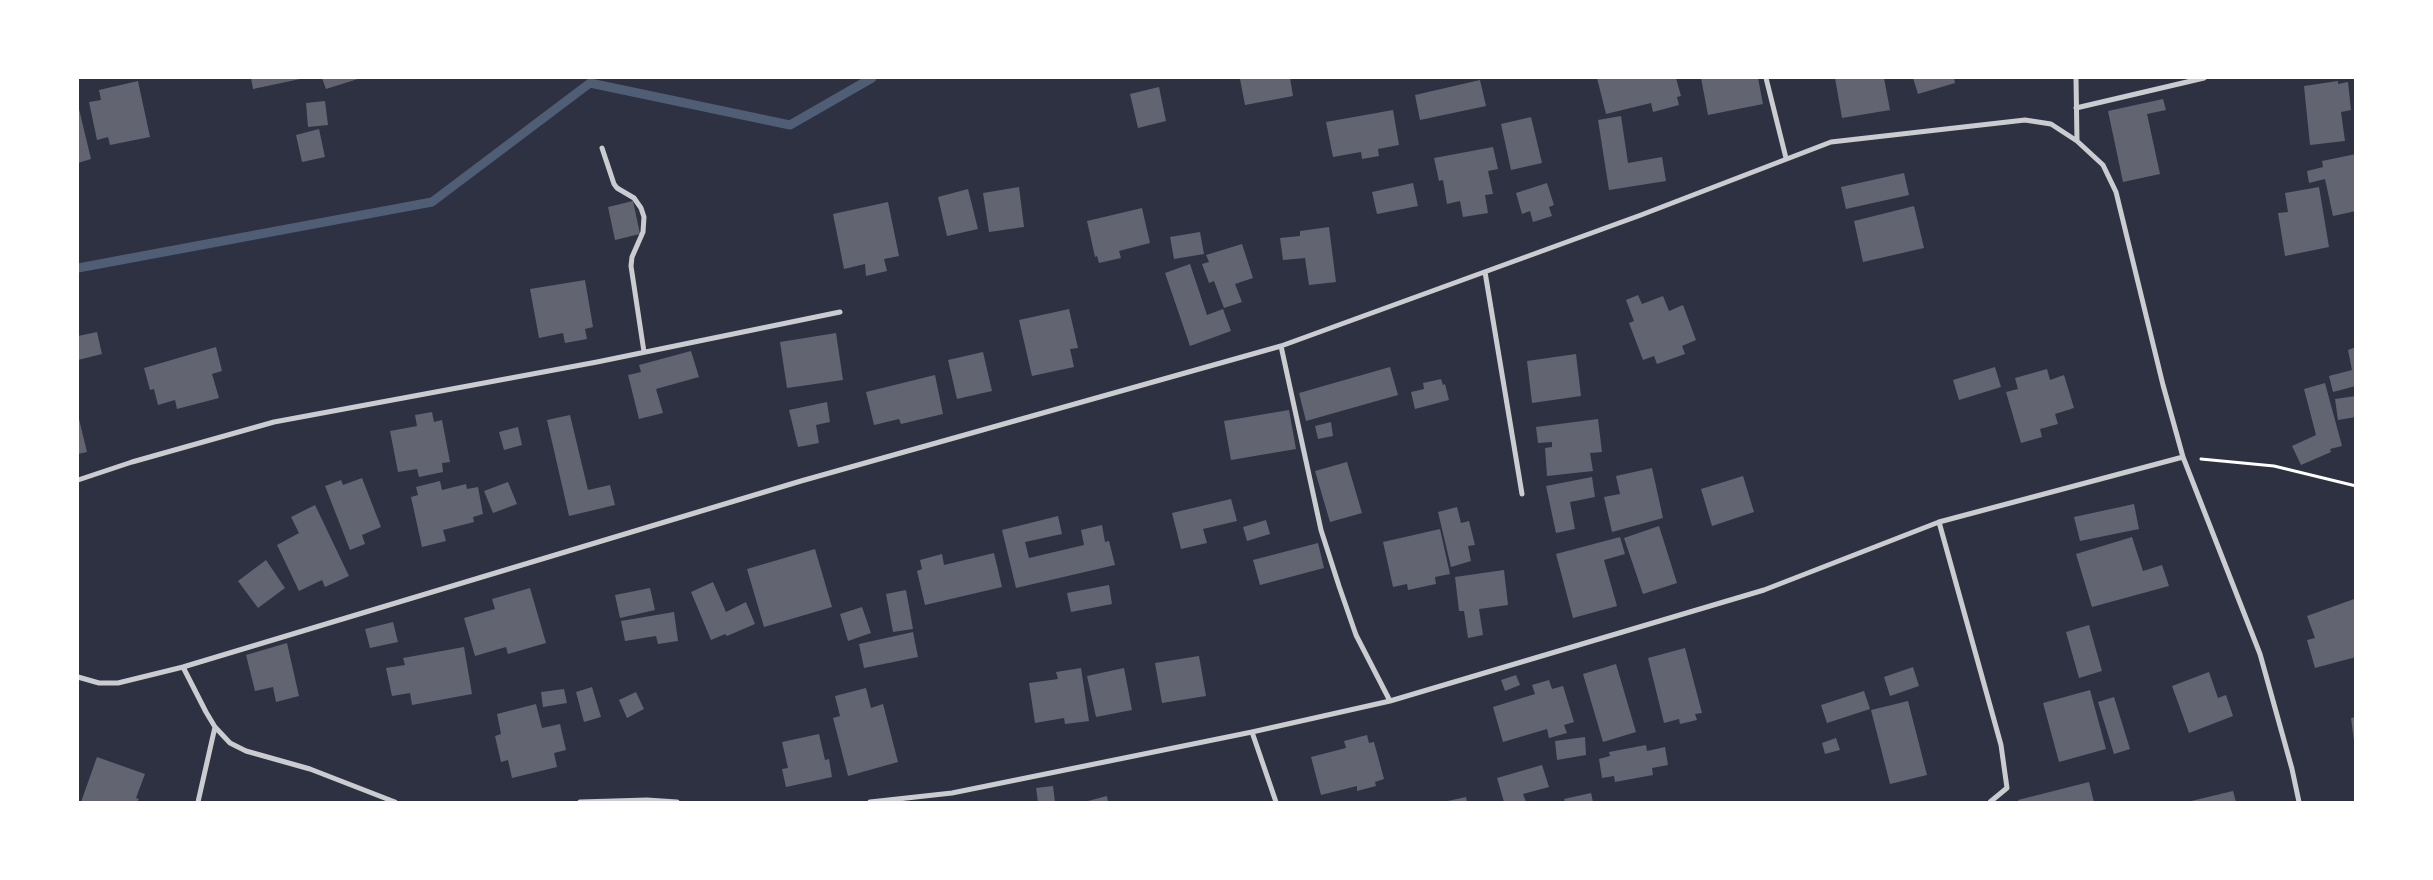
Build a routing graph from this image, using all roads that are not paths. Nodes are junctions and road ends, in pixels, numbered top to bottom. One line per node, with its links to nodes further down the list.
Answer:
1 (1766, 78): 7 (street)
2 (2076, 78): 4 (street)
3 (2204, 78): 4 (street)
4 (2076, 108): 5 (street)
5 (2077, 141): 7 (street); 12 (street)
6 (602, 148): 11 (street)
7 (1786, 158): 8 (street)
8 (1485, 272): 10 (street); 14 (street)
9 (840, 312): 11 (street)
10 (1281, 346): 16 (street); 18 (street)
11 (644, 352): 13 (street)
12 (2183, 457): 15 (street); 28 (street)
13 (78, 480)
14 (1522, 494)
15 (1939, 522): 18 (street); 27 (street)
16 (183, 667): 17 (street); 19 (street)
17 (78, 677)
18 (1390, 701): 20 (street)
19 (216, 727): 21 (street); 22 (street)
20 (1252, 732): 25 (street); 26 (street)
21 (198, 802)
22 (395, 802)
23 (580, 802): 24 (street)
24 (676, 802)
25 (870, 802)
26 (1276, 802)
27 (1990, 802)
28 (2299, 802)

